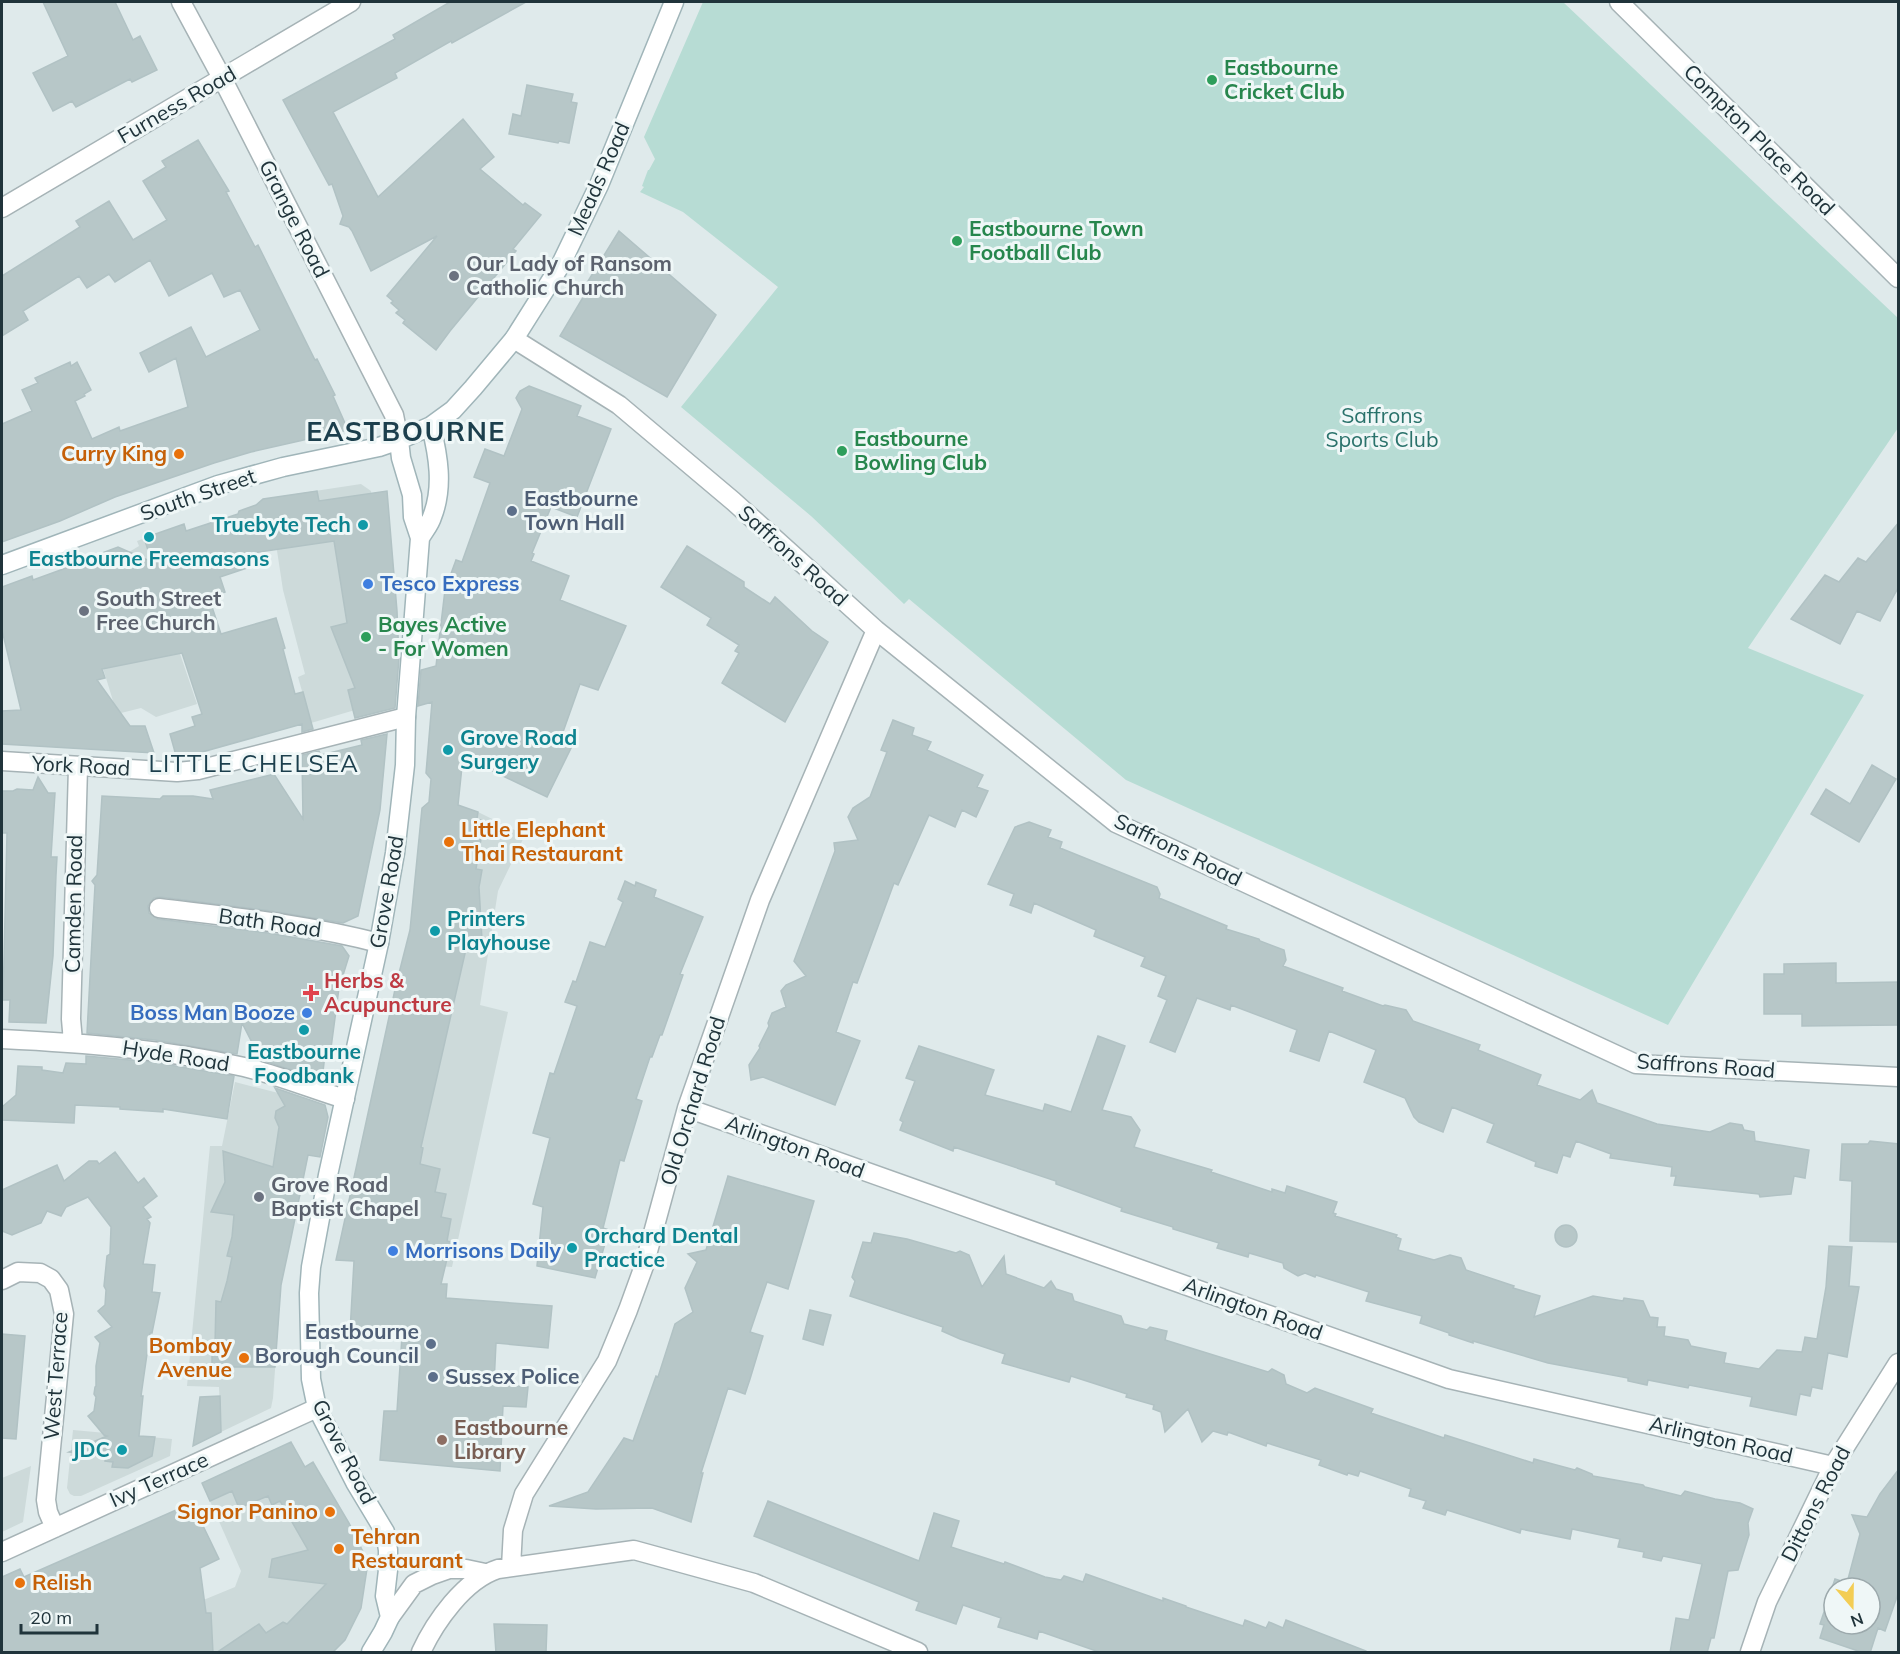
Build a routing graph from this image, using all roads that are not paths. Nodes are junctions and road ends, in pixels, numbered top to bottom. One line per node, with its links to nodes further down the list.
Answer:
1 (181, 2): 5 (street, Grange Road)
2 (351, 2): 5 (street, Furness Road)
3 (674, 2): 8 (street, Meads Road)
4 (1619, 2): 7 (street, Compton Place Road)
5 (222, 78): 6 (street, Furness Road); 10 (street, Grange Road)
6 (2, 208)
7 (1899, 278)
8 (514, 339): 9 (street, Meads Road); 13 (street, Saffrons Road)
9 (431, 426): 10 (street, Meads Road); 11 (street, Grove Road)
10 (399, 440): 11 (street, Grove Road); 12 (street, South Street)
11 (420, 538): 14 (street, Grove Road)
12 (2, 565)
13 (876, 630): 21 (street, Saffrons Road); 23 (street, Old Orchard Road)
14 (406, 717): 16 (street, York Road); 18 (street, Grove Road)
15 (2, 761): 16 (street, York Road)
16 (78, 766): 20 (street, Camden Road)
17 (159, 908): 18 (street, Bath Road)
18 (379, 943): 22 (street, Grove Road)
19 (2, 1039): 20 (street, Hyde Road)
20 (73, 1042): 22 (street, Hyde Road)
21 (1899, 1077)
22 (345, 1099): 26 (street, Grove Road)
23 (687, 1108): 27 (street, Arlington Road); 30 (street, Old Orchard Road)
24 (2, 1280): 28 (street, West Terrace)
25 (1899, 1363): 27 (street, Dittons Road)
26 (317, 1408): 28 (street, Ivy Terrace); 32 (street, Grove Road)
27 (1833, 1466): 36 (street, Dittons Road)
28 (55, 1528): 29 (street, Ivy Terrace)
29 (2, 1552)
30 (511, 1567): 31 (street); 35 (street)
31 (485, 1573): 32 (street); 34 (street)
32 (390, 1617): 33 (street)
33 (370, 1653)
34 (421, 1653)
35 (918, 1653)
36 (1750, 1653)

